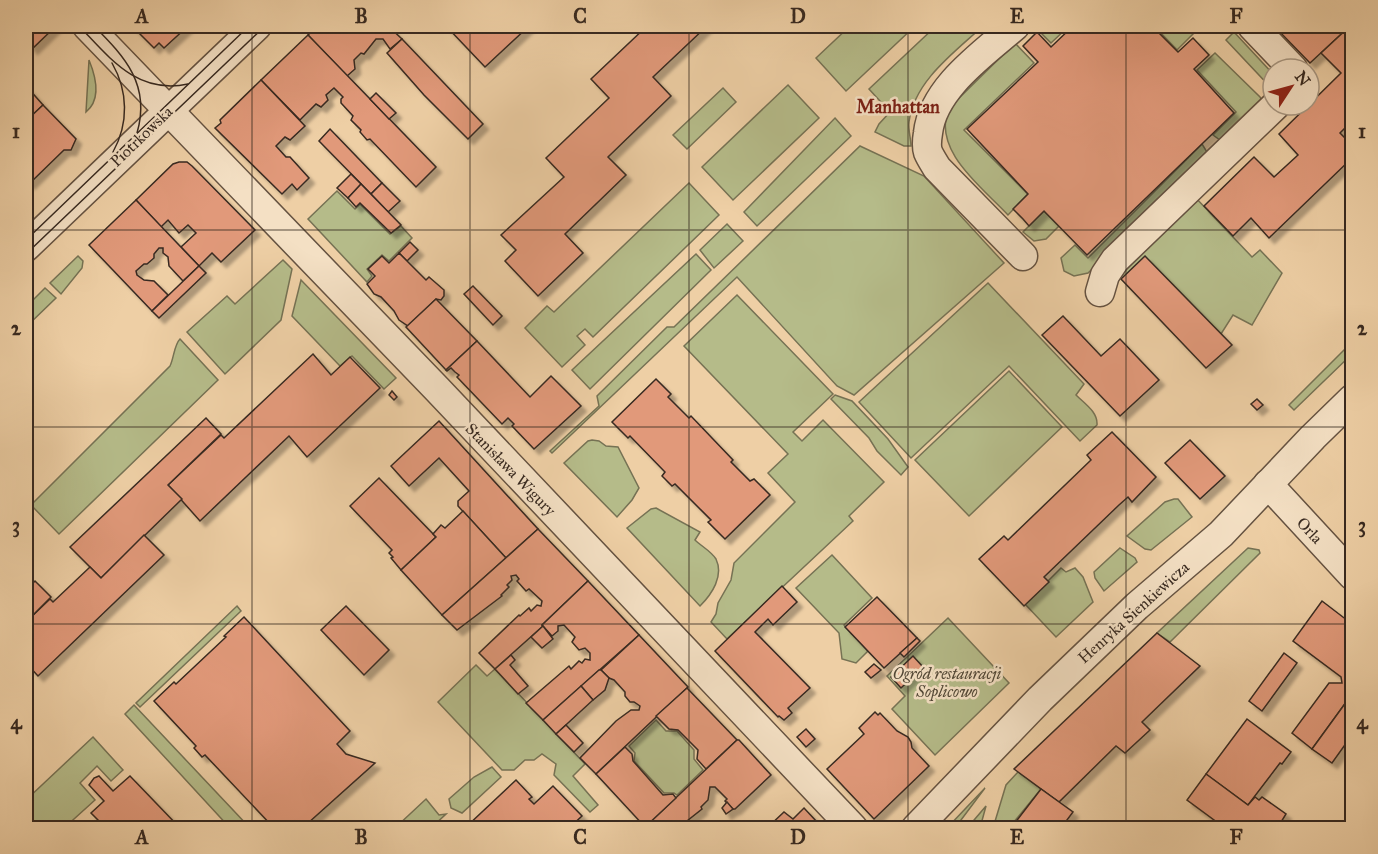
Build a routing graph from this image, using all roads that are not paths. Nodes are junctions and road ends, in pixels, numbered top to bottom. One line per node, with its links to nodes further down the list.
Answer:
1 (87, 26): 6 (street, Stanisława Wigury)
2 (257, 26): 6 (street, Piotrkowska)
3 (1015, 26): 9 (street)
4 (1252, 26): 5 (street)
5 (1282, 57)
6 (169, 110): 8 (street, Piotrkowska); 14 (street, Stanisława Wigury)
7 (1264, 117): 10 (street)
8 (26, 247)
9 (1023, 255)
10 (1100, 292)
11 (1353, 399): 12 (street, Henryka Sienkiewicza)
12 (1268, 484): 13 (street, Orla); 15 (street, Henryka Sienkiewicza)
13 (1353, 574)
14 (853, 828)
15 (916, 828)

